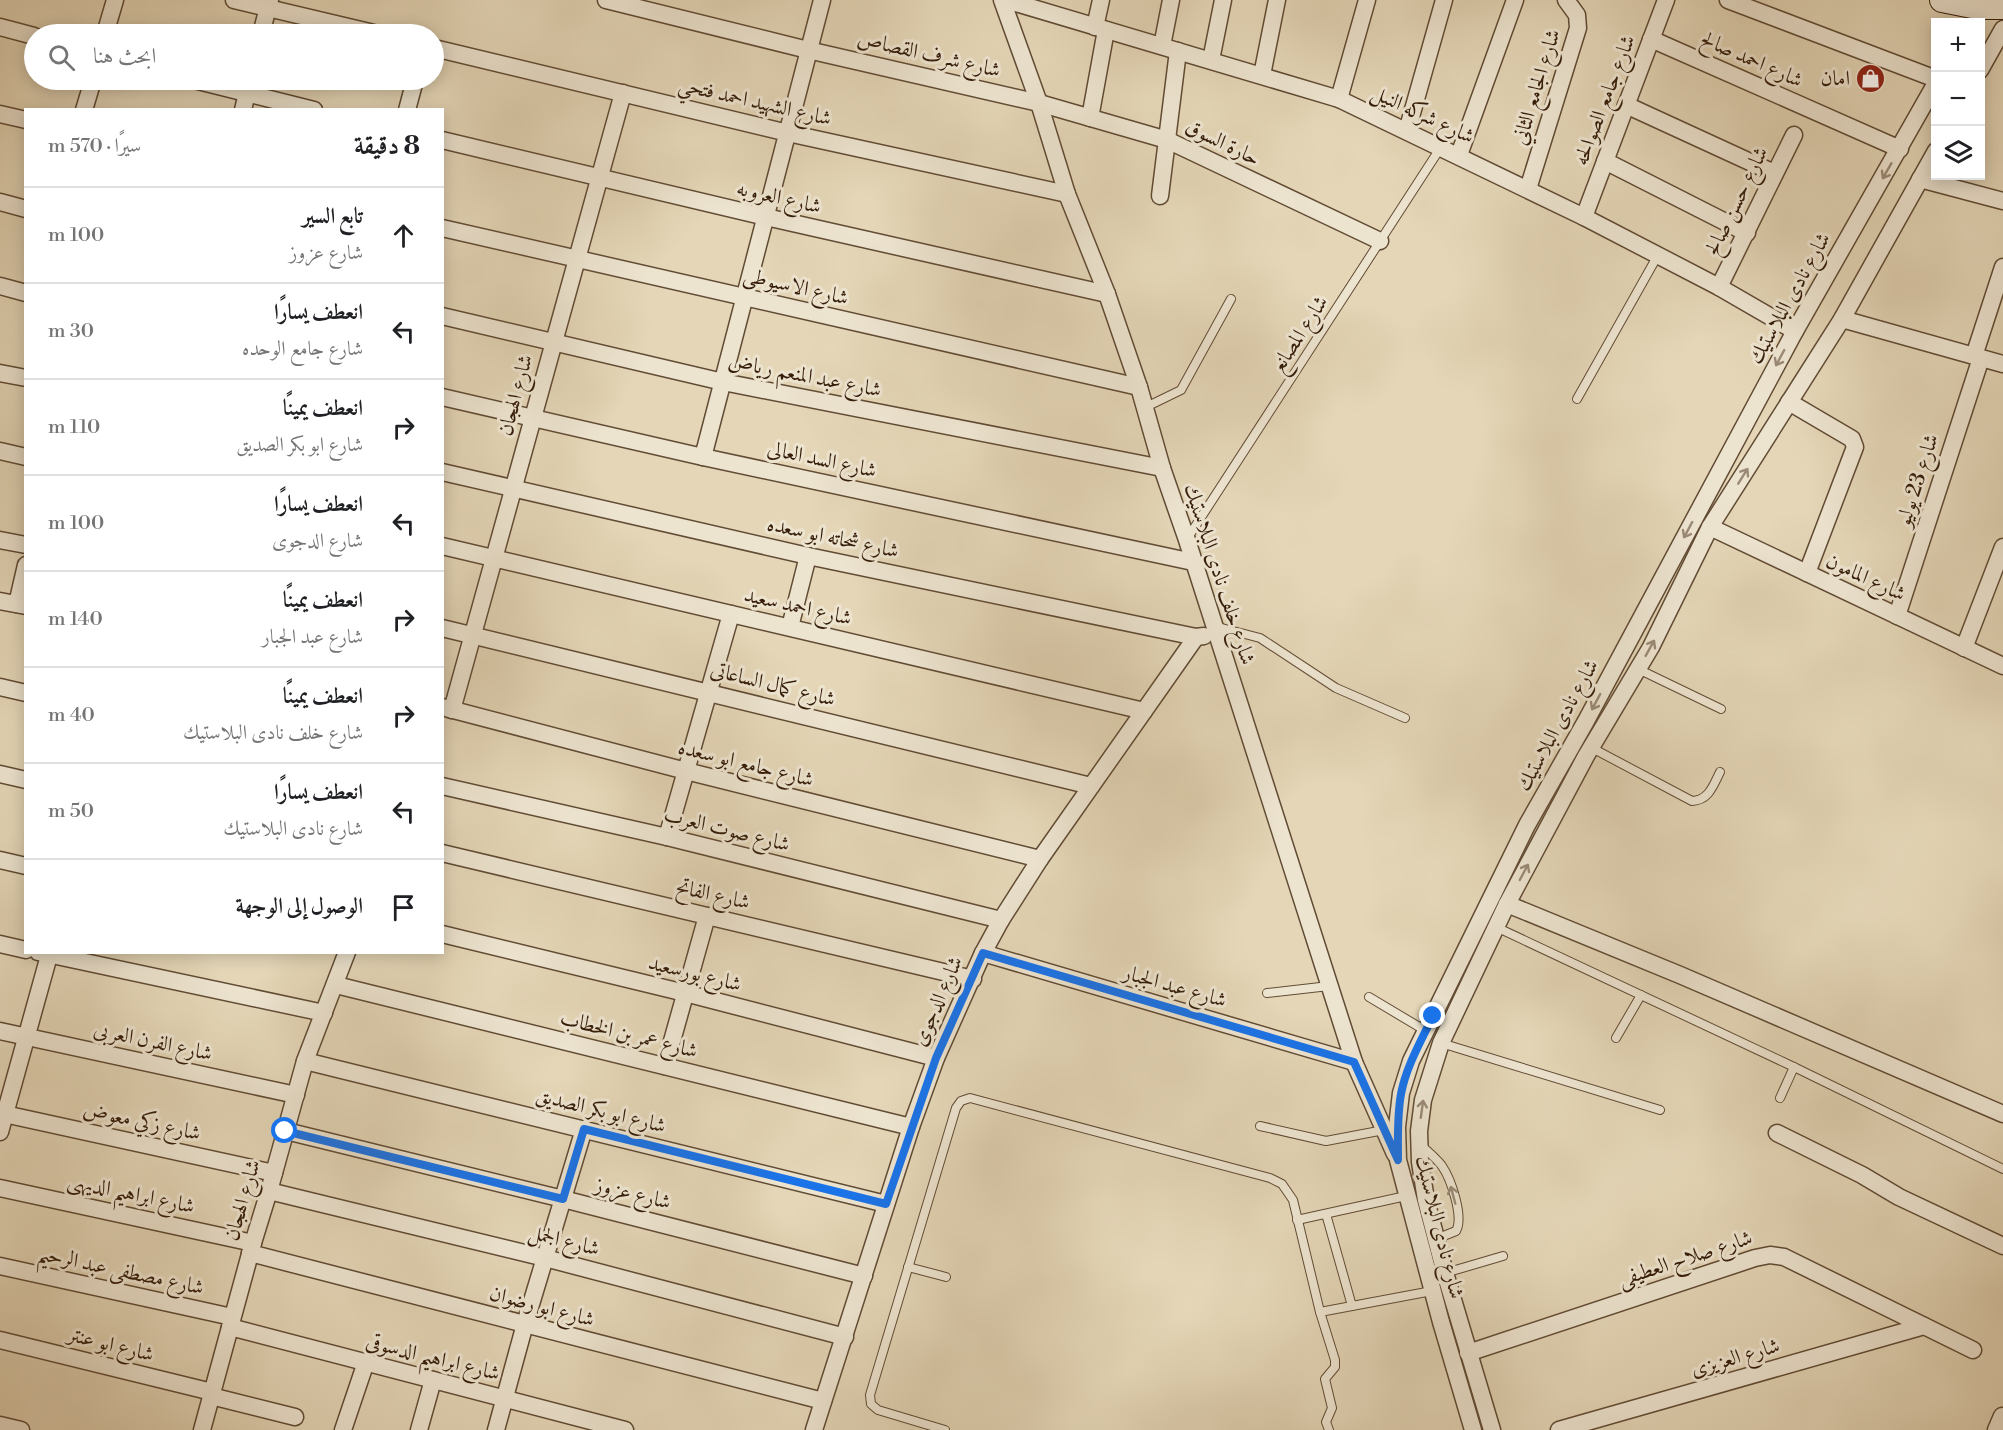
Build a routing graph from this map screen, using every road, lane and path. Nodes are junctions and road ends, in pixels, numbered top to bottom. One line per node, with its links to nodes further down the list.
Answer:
1 (115, 0): 20 (street)
2 (234, 0): 17 (street)
3 (606, 0): 30 (street, شارع شرف القصاص)
4 (822, 0): 30 (street)
5 (1101, 0): 24 (street)
6 (1171, 0): 28 (street)
7 (1223, 0): 32 (street)
8 (1277, 0): 34 (street)
9 (1367, 0): 42 (street)
10 (1444, 0): 51 (street)
11 (1515, 0): 58 (street)
12 (1566, 0): 64 (street, شارع الجامع الثاني)
13 (1666, 0): 26 (street, شارع جامع الصوالحه)
14 (1728, 0): 35 (street)
15 (1942, 0): 19 (main road)
16 (1011, 1): 24 (street, شارع شركه النيل); 43 (street, شارع خلف نادى البلاستيك)
17 (269, 4): 21 (street); 22 (street)
18 (2003, 7): 19 (main road)
19 (1973, 15)
20 (108, 24)
21 (264, 24)
22 (342, 24)
23 (0, 27): 25 (street)
24 (1101, 29): 28 (street, شارع شركه النيل); 49 (street)
25 (24, 33)
26 (1651, 39): 44 (street, شارع جامع الصوالحه); 57 (street, شارع احمد صالح)
27 (2000, 39): 33 (street)
28 (1162, 46): 31 (street, شارع شركه النيل)
29 (444, 50): 40 (street, شارع الشهيد احمد فتحي)
30 (808, 50): 43 (street, شارع شرف القصاص); 52 (street)
31 (1178, 51): 32 (street, شارع شركه النيل); 55 (street)
32 (1210, 60): 34 (street, شارع شركه النيل)
33 (1985, 62)
34 (1262, 75): 42 (street, شارع شركه النيل)
35 (1931, 79)
36 (1931, 89): 57 (street, شارع نادى البلاستيك)
37 (90, 90): 46 (street)
38 (231, 90): 41 (street)
39 (412, 90): 47 (street)
40 (623, 93): 52 (street, شارع الشهيد احمد فتحي); 62 (street, شارع الهجان)
41 (246, 94): 45 (street)
42 (1339, 99): 51 (street, شارع شركه النيل)
43 (1040, 103): 49 (street, حارة السوق); 65 (street, شارع خلف نادى البلاستيك)
44 (1626, 105): 60 (street, شارع جامع الصوالحه); 61 (street)
45 (296, 107)
46 (85, 108)
47 (408, 108)
48 (0, 114): 50 (street)
49 (1090, 118): 55 (street, حارة السوق)
50 (24, 120)
51 (1407, 131): 56 (street, شارع شركه النيل)
52 (788, 133): 65 (street, شارع الشهيد احمد فتحي); 70 (street)
53 (1794, 135): 61 (street, شارع حسن صالح)
54 (444, 140): 62 (street, شارع العروبه)
55 (1167, 140): 66 (street); 74 (street, حارة السوق)
56 (1441, 147): 58 (street, شارع شركه النيل); 74 (lane, شارع المصانع)
57 (1900, 149): 86 (street, شارع نادى البلاستيك, one-way to 86)
58 (1459, 155): 64 (street, شارع شركه النيل)
59 (1931, 158): 63 (street, شارع نادى البلاستيك)
60 (1605, 161): 71 (street, شارع جامع الصوالحه); 73 (street)
61 (1774, 173): 73 (street, شارع حسن صالح)
62 (599, 177): 70 (street, شارع العروبه); 76 (street, شارع الهجان)
63 (1920, 179): 67 (street); 85 (street, شارع نادى البلاستيك)
64 (1528, 189): 71 (street, شارع شركه النيل)
65 (1068, 194): 81 (street, شارع خلف نادى البلاستيك)
66 (1160, 196)
67 (2003, 201)
68 (0, 202): 69 (street)
69 (24, 208)
70 (766, 217): 81 (street, شارع العروبه); 82 (street)
71 (1584, 217): 75 (street, شارع شركه النيل)
72 (444, 228): 76 (street, شارع الاسيوطى)
73 (1747, 232): 79 (street, شارع حسن صالح)
74 (1380, 241): 107 (lane, شارع المصانع)
75 (1658, 255): 79 (street, شارع شركه النيل); 95 (lane)
76 (577, 259): 82 (street, شارع الاسيوطى); 87 (street, شارع الهجان)
77 (2003, 267): 88 (street, شارع 23 يوليو)
78 (0, 286): 80 (street)
79 (1719, 287): 86 (street, شارع شركه النيل)
80 (24, 292)
81 (1107, 294): 93 (street, شارع خلف نادى البلاستيك)
82 (745, 297): 92 (street); 93 (street, شارع الاسيوطى)
83 (1231, 299): 97 (lane)
84 (444, 317): 87 (street, شارع عبد المنعم رياض)
85 (1842, 319): 88 (street); 96 (street, شارع نادى البلاستيك)
86 (1795, 331): 167 (street, شارع نادى البلاستيك, one-way to 167)
87 (553, 344): 92 (street, شارع عبد المنعم رياض); 98 (street, شارع الهجان)
88 (1977, 357): 89 (street); 119 (street, شارع 23 يوليو)
89 (2003, 364)
90 (0, 373): 91 (street)
91 (24, 378)
92 (723, 382): 101 (street); 102 (street, شارع عبد المنعم رياض)
93 (1139, 387): 97 (street, شارع خلف نادى البلاستيك)
94 (444, 397): 98 (street, شارع السد العالى)
95 (1577, 399)
96 (1789, 402): 105 (street, شارع نادى البلاستيك, one-way to 96); 114 (street)
97 (1144, 408): 102 (street, شارع خلف نادى البلاستيك)
98 (532, 418): 101 (street, شارع السد العالى); 104 (street, شارع الهجان)
99 (0, 451): 100 (street)
100 (24, 457)
101 (703, 457): 113 (street, شارع السد العالى)
102 (1162, 468): 107 (street, شارع خلف نادى البلاستيك)
103 (444, 472): 104 (street, شارع شحاته ابو سعده)
104 (513, 488): 111 (street, شارع شحاته ابو سعده); 112 (street, شارع الهجان)
105 (1710, 527): 114 (street, شارع المامون); 127 (street, شارع نادى البلاستيك, one-way to 105)
106 (0, 540): 108 (street)
107 (1187, 540): 113 (street, شارع خلف نادى البلاستيك)
108 (24, 545)
109 (444, 546): 112 (street, شارع احمد سعيد)
110 (2003, 547): 125 (street)
111 (808, 556): 120 (street); 124 (street, شارع شحاته ابو سعده)
112 (494, 557): 118 (street, شارع احمد سعيد); 123 (street, شارع الهجان)
113 (1193, 562): 122 (street, شارع خلف نادى البلاستيك)
114 (1807, 573): 119 (street, شارع المامون)
115 (24, 581): 117 (street)
116 (0, 601): 117 (street)
117 (21, 605)
118 (731, 614): 120 (street, شارع احمد سعيد); 129 (street)
119 (1897, 616): 125 (street, شارع المامون)
120 (790, 627): 133 (street, شارع احمد سعيد)
121 (444, 628): 123 (street, شارع كمال الساعاتى)
122 (1215, 630): 124 (street, شارع شحاته ابو سعده); 134 (lane); 160 (street, شارع خلف نادى البلاستيك)
123 (472, 634): 129 (street, شارع كمال الساعاتى); 131 (street, شارع الهجان)
124 (1196, 637): 133 (street, شارع الدجوى)
125 (1964, 648): 126 (street, شارع المامون)
126 (2003, 666)
127 (1638, 669): 132 (lane); 135 (street, شارع نادى البلاستيك)
128 (0, 687): 130 (street)
129 (708, 691): 136 (street); 141 (street, شارع كمال الساعاتى)
130 (24, 693)
131 (447, 708): 136 (street, شارع جامع ابو سعده)
132 (1721, 709)
133 (1144, 711): 141 (street, شارع الدجوى)
134 (1405, 718)
135 (1592, 748): 137 (lane); 147 (street, شارع نادى البلاستيك, one-way to 135)
136 (686, 771): 142 (street); 144 (street, شارع جامع ابو سعده)
137 (1720, 772)
138 (0, 774): 139 (street)
139 (24, 780)
140 (444, 786): 142 (street, شارع صوت العرب)
141 (1091, 786): 144 (street, شارع الدجوى)
142 (667, 837): 149 (street, شارع صوت العرب)
143 (444, 853): 148 (street, شارع الفاتح)
144 (1040, 859): 149 (street, شارع الدجوى)
145 (0, 860): 146 (street)
146 (24, 866)
147 (1507, 904): 150 (street, شارع نادى البلاستيك); 180 (street)
148 (707, 916): 158 (street, شارع الفاتح); 161 (street)
149 (1001, 920): 154 (street, شارع الدجوى)
150 (1496, 927): 163 (lane); 170 (street, شارع نادى البلاستيك)
151 (444, 934): 161 (street, شارع بورسعيد)
152 (0, 945): 153 (street)
153 (24, 950)
154 (983, 953): 158 (street, شارع الدجوى); 173 (street, شارع عبد الجبار)
155 (46, 954): 168 (street)
156 (51, 954): 165 (street)
157 (346, 954): 159 (street, شارع الهجان)
158 (973, 979): 171 (street, شارع الدجوى)
159 (336, 985): 165 (street, شارع الهجان); 174 (street, شارع عمر بن الخطاب)
160 (1329, 986): 162 (lane); 173 (street, شارع خلف نادى البلاستيك)
161 (685, 993): 171 (street, شارع بورسعيد); 174 (street)
162 (1267, 993)
163 (1641, 995): 169 (lane); 175 (lane)
164 (1369, 997): 167 (lane)
165 (324, 1013): 172 (street, شارع الهجان)
166 (0, 1031): 168 (street, شارع الفرن العربى)
167 (1426, 1031): 189 (street, شارع نادى البلاستيك)
168 (26, 1036): 176 (street, شارع الفرن العربى); 179 (street)
169 (1616, 1038)
170 (1441, 1043): 178 (lane); 188 (street, شارع نادى البلاستيك, one-way to 170)
171 (936, 1058): 182 (street, شارع الدجوى)
172 (305, 1061): 176 (street, شارع الهجان); 183 (street, شارع ابو بكر الصديق)
173 (1354, 1062): 184 (street, شارع خلف نادى البلاستيك)
174 (665, 1066): 182 (street, شارع عمر بن الخطاب)
175 (1794, 1067): 177 (lane); 190 (lane)
176 (296, 1095): 185 (street, شارع الهجان)
177 (1780, 1098)
178 (1660, 1110)
179 (2, 1113): 186 (street); 191 (street, شارع زكي معوض)
180 (2003, 1114)
181 (1260, 1126): 184 (lane)
182 (911, 1127): 196 (street, شارع الدجوى)
183 (584, 1129): 195 (street); 196 (street, شارع ابو بكر الصديق)
184 (1384, 1130): 189 (street, شارع خلف نادى البلاستيك)
185 (285, 1131): 191 (street, شارع الهجان); 195 (street, شارع عزوز)
186 (0, 1132)
187 (1777, 1133): 200 (street)
188 (1419, 1144): 199 (street, شارع نادى البلاستيك); 199 (lane, one-way to 188)
189 (1398, 1160): 194 (street, شارع نادى البلاستيك)
190 (2003, 1168)
191 (274, 1173): 193 (street, شارع الهجان)
192 (0, 1188): 201 (street, شارع ابراهيم الديهى)
193 (269, 1191): 201 (street, شارع الهجان); 203 (street, شارع الجمل)
194 (1406, 1196): 197 (lane); 209 (street, شارع نادى البلاستيك)
195 (563, 1199): 203 (street); 207 (street, شارع عزوز)
196 (886, 1204): 207 (street, شارع الدجوى)
197 (1326, 1214): 198 (lane); 210 (lane)
198 (1297, 1220): 205 (lane); 211 (lane)
199 (1436, 1239): 206 (street, شارع نادى البلاستيك)
200 (2003, 1246)
201 (251, 1248): 212 (street, شارع الهجان); 213 (street, شارع ابو رضوان)
202 (1503, 1256): 206 (lane)
203 (545, 1258): 213 (street); 215 (street, شارع الجمل)
204 (0, 1266): 212 (street, شارع مصطفى عبد الرحيم)
205 (908, 1266): 208 (lane); 235 (lane)
206 (1445, 1273): 218 (street, شارع نادى البلاستيك)
207 (864, 1276): 215 (street, شارع الدجوى)
208 (946, 1277)
209 (1432, 1291): 210 (lane); 237 (street, شارع نادى البلاستيك)
210 (1352, 1306): 211 (lane)
211 (1320, 1312): 236 (lane)
212 (231, 1322): 219 (street, شارع ابراهيم الدسوقى); 221 (street, شارع الهجان)
213 (525, 1324): 222 (street); 223 (street, شارع ابو رضوان)
214 (1924, 1326): 217 (street, شارع صلاح العطيفى); 218 (street, شارع صلاح العطيفى); 239 (street, شارع العزيزى)
215 (845, 1337): 223 (street, شارع الدجوى)
216 (0, 1340): 221 (street, شارع ابو عنتر)
217 (1973, 1350)
218 (1468, 1353): 238 (street, شارع نادى البلاستيك)
219 (366, 1362): 220 (street, شارع ابراهيم الدسوقى); 230 (street)
220 (433, 1380): 222 (street, شارع ابراهيم الدسوقى); 231 (street)
221 (211, 1394): 225 (street, شارع ابو عنتر); 229 (street, شارع الهجان)
222 (504, 1398): 226 (street, شارع ابراهيم الدسوقى); 232 (street)
223 (824, 1401): 234 (street, شارع الدجوى)
224 (2002, 1416): 240 (street)
225 (295, 1418)
226 (573, 1423): 233 (street, شارع ابراهيم الدسوقى)
227 (0, 1425): 228 (street)
228 (21, 1430)
229 (202, 1430)
230 (343, 1430)
231 (419, 1430)
232 (496, 1430)
233 (625, 1430)
234 (814, 1430)
235 (945, 1430)
236 (1329, 1430)
237 (1473, 1430)
238 (1492, 1430)
239 (1558, 1430)
240 (1996, 1430)

